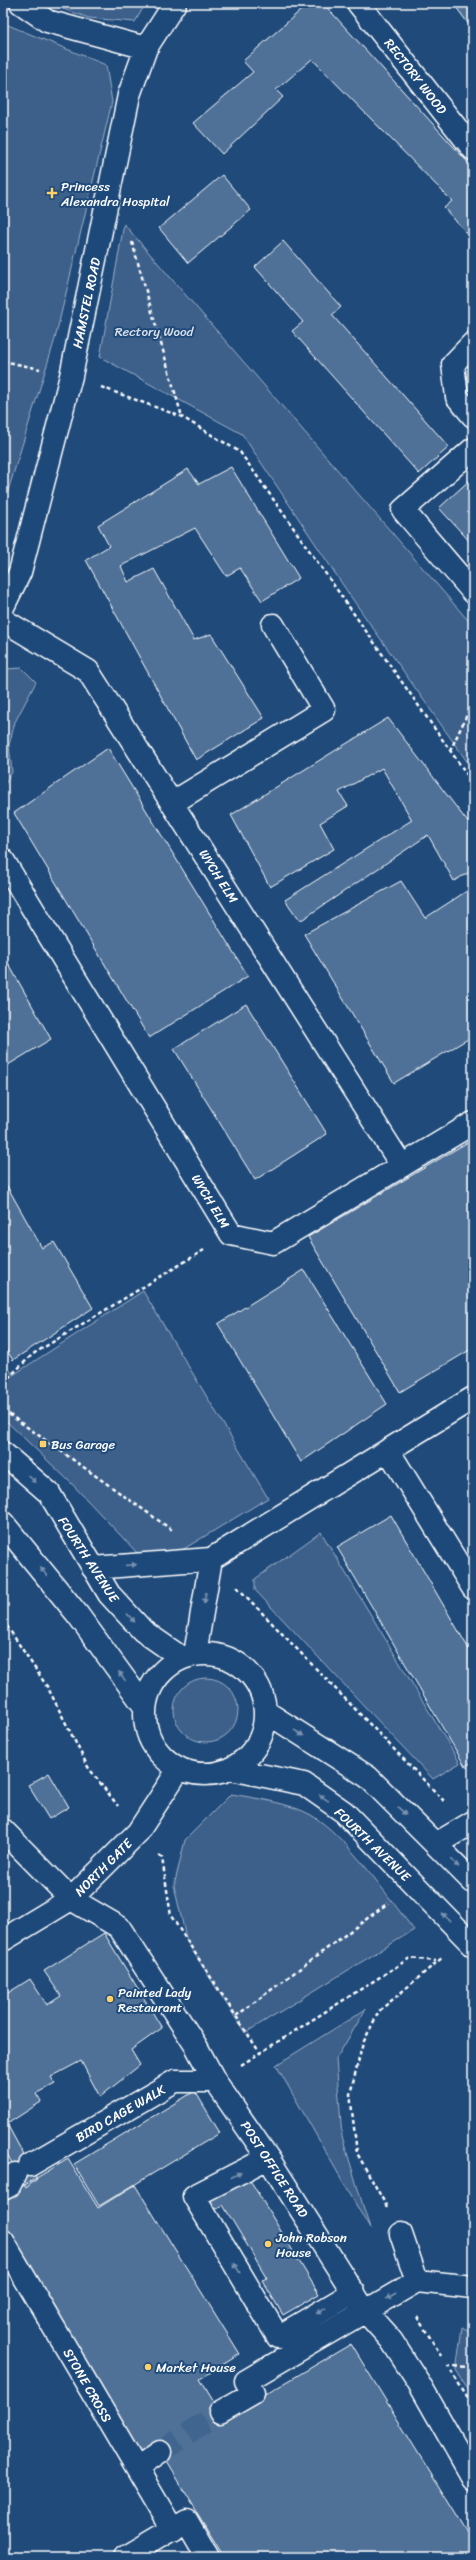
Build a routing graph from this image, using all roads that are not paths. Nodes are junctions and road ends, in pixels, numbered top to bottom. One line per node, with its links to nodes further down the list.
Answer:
1 (21, 3): 4 (street)
2 (175, 3): 4 (street, HAMSTEL ROAD)
3 (358, 3): 5 (street, RECTORY WOOD)
4 (146, 48): 10 (street, HAMSTEL ROAD)
5 (473, 149)
6 (473, 343): 7 (street)
7 (473, 416)
8 (473, 449): 9 (street)
9 (473, 592)
10 (3, 607)
11 (3, 620): 13 (street, WYCH ELM)
12 (273, 625): 13 (street)
13 (172, 803): 16 (street, WYCH ELM)
14 (3, 860): 16 (street, WYCH ELM)
15 (473, 1123): 16 (street, WYCH ELM)
16 (402, 1166)
17 (473, 1398): 18 (street)
18 (388, 1450): 21 (street); 23 (street)
19 (3, 1452): 22 (street, FOURTH AVENUE, one-way to 22)
20 (3, 1523): 25 (street, one-way to 20)
21 (211, 1560): 22 (street, one-way to 21); 24 (street, one-way to 24)
22 (92, 1568): 24 (street, FOURTH AVENUE, one-way to 24)
23 (473, 1588)
24 (189, 1656): 25 (street); 26 (street)
25 (145, 1707): 27 (street)
26 (266, 1712): 28 (street); 31 (street, one-way to 31)
27 (179, 1769): 28 (street); 33 (street, NORTH GATE)
28 (231, 1769): 35 (street, FOURTH AVENUE, one-way to 28)
29 (470, 1823): 31 (street)
30 (3, 1830): 33 (street, POST OFFICE ROAD)
31 (436, 1844): 32 (street, one-way to 32)
32 (473, 1882)
33 (71, 1899): 34 (street, NORTH GATE); 36 (street, POST OFFICE ROAD)
34 (3, 1940)
35 (473, 1945)
36 (215, 2081): 37 (street, POST OFFICE ROAD); 38 (street, BIRD CAGE WALK)
37 (268, 2158): 45 (street, POST OFFICE ROAD); 45 (street, one-way to 37)
38 (30, 2165)
39 (3, 2181): 40 (street)
40 (3, 2190)
41 (401, 2234): 43 (street)
42 (3, 2241): 51 (street, STONE CROSS)
43 (417, 2281): 44 (street); 46 (street, one-way to 46)
44 (473, 2287)
45 (354, 2292): 46 (street, POST OFFICE ROAD)
46 (365, 2311): 47 (street); 50 (street, POST OFFICE ROAD)
47 (220, 2412)
48 (160, 2452): 49 (street)
49 (137, 2468)
50 (473, 2478)
51 (173, 2530): 52 (street); 53 (street)
52 (126, 2557)
53 (208, 2557)

